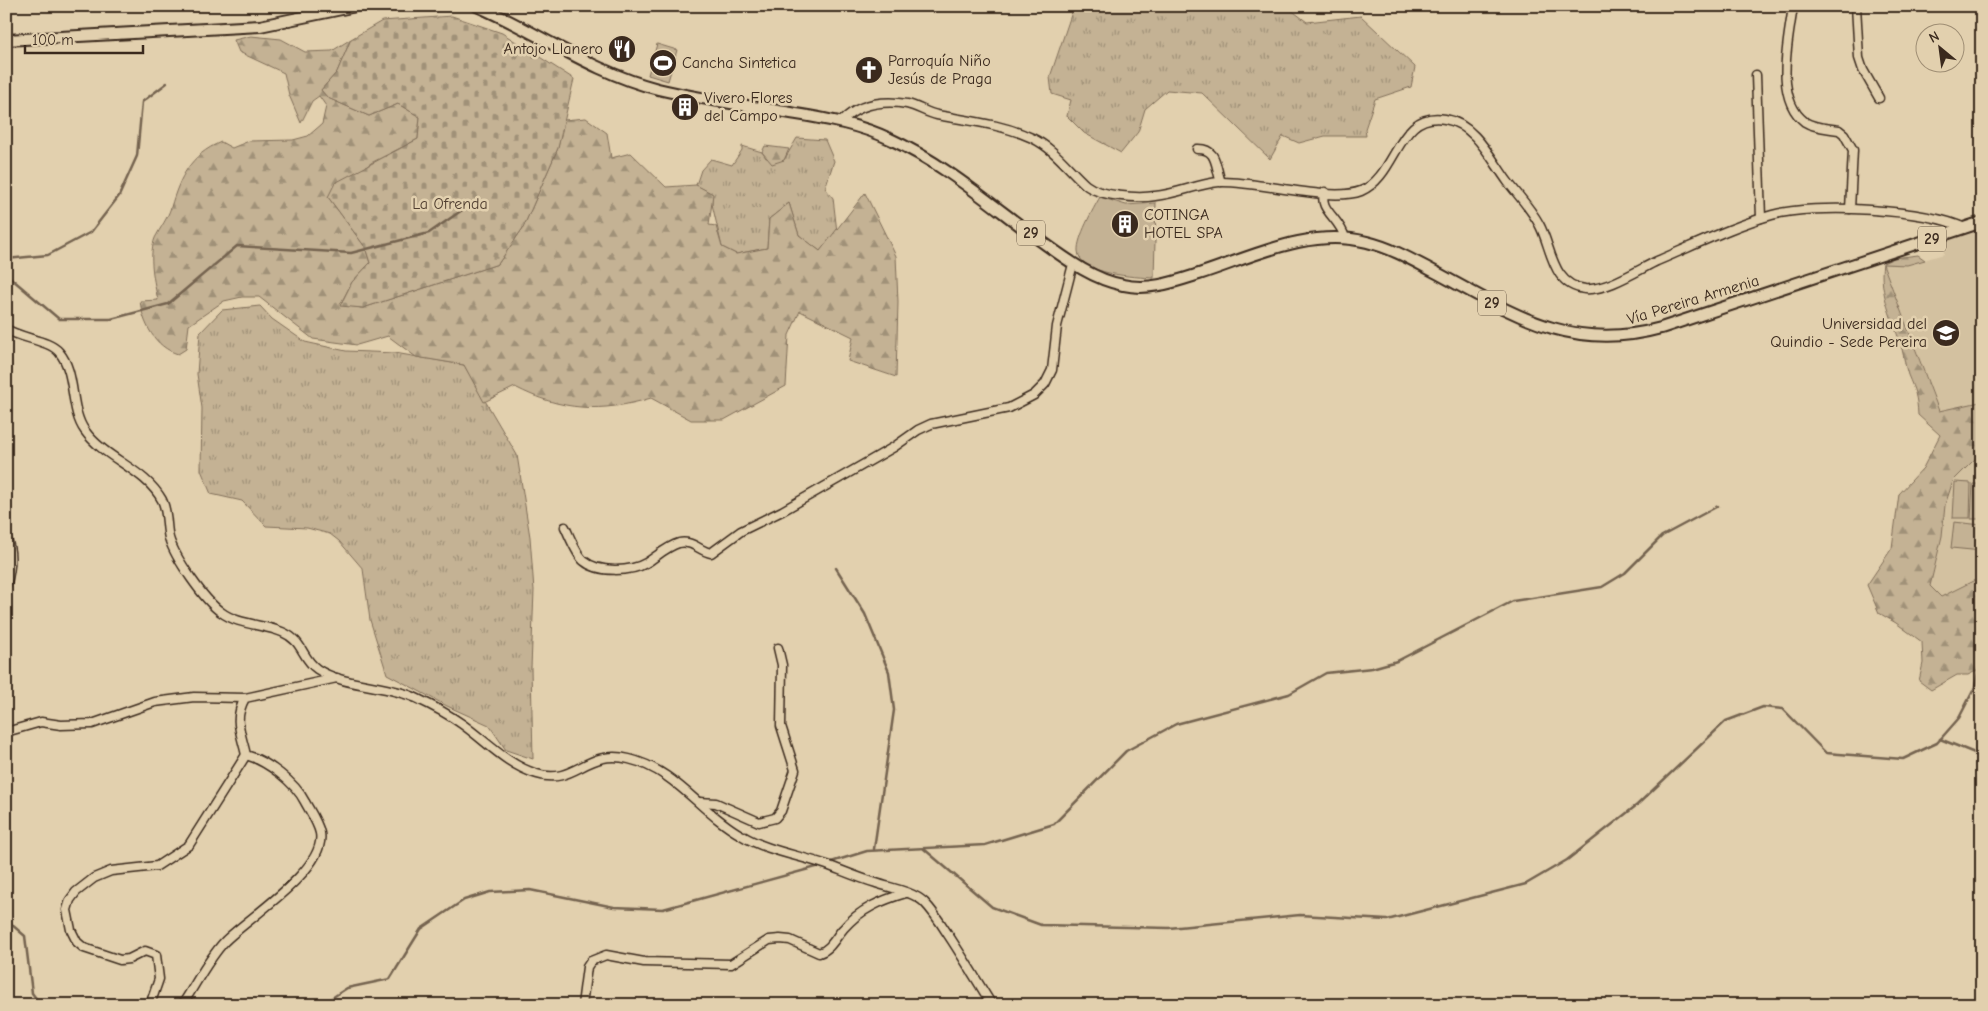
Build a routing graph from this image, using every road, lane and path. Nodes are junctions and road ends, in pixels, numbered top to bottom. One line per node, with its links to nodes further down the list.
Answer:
1 (356, 6): 5 (main road)
2 (477, 6): 8 (main road, Vía Pereira Armenia / 29)
3 (1793, 6): 12 (street)
4 (1856, 6): 7 (street)
5 (6, 40)
6 (1756, 75): 13 (street)
7 (1879, 98)
8 (841, 122): 10 (street); 17 (main road, Vía Pereira Armenia / 29)
9 (1196, 149): 10 (street)
10 (1222, 182): 11 (street)
11 (1325, 192): 13 (street); 16 (street)
12 (1850, 209): 13 (street); 15 (street)
13 (1761, 218)
14 (1982, 222): 15 (main road, Vía Pereira Armenia / 29)
15 (1965, 228): 16 (main road, Vía Pereira Armenia / 29)
16 (1345, 238): 17 (main road, Vía Pereira Armenia / 29)
17 (1073, 264): 19 (street)
18 (6, 329): 23 (street)
19 (565, 527)
20 (6, 537): 21 (street)
21 (6, 586)
22 (778, 648): 27 (street)
23 (337, 678): 24 (street); 27 (street)
24 (245, 698): 25 (street); 26 (street)
25 (6, 732)
26 (246, 755): 29 (street); 30 (street)
27 (699, 802): 28 (street)
28 (906, 893): 31 (street); 32 (street)
29 (150, 1005)
30 (182, 1005)
31 (582, 1005)
32 (992, 1005)

